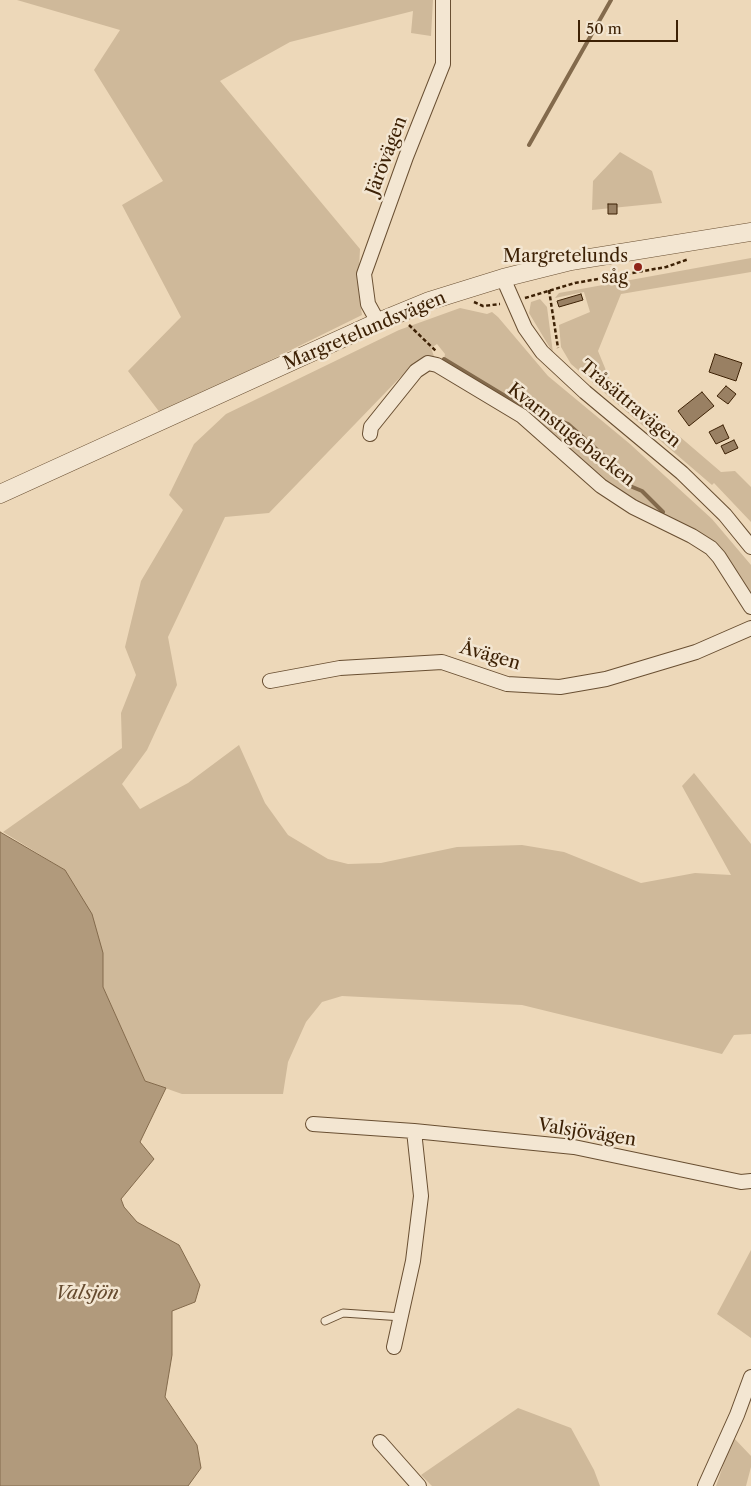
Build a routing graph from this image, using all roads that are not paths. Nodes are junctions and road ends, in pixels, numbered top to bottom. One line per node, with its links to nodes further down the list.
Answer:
1 (443, 0): 4 (street, Järövägen)
2 (751, 232): 3 (street, Margretelundsvägen)
3 (503, 278): 4 (street, Margretelundsvägen); 7 (street, Tråsättravägen)
4 (378, 322): 6 (street, Margretelundsvägen)
5 (370, 434): 8 (street, Kvarnstugebacken)
6 (0, 494)
7 (751, 547)
8 (751, 607)
9 (751, 628): 10 (street, Åvägen)
10 (270, 681)
11 (313, 1124): 12 (street, Valsjövägen)
12 (414, 1131): 13 (street, Valsjövägen); 14 (street)
13 (751, 1181)
14 (402, 1317): 15 (lane); 16 (street)
15 (325, 1321)
16 (394, 1347)
17 (751, 1377): 20 (street)
18 (380, 1442): 19 (street)
19 (419, 1486)
20 (705, 1486)

